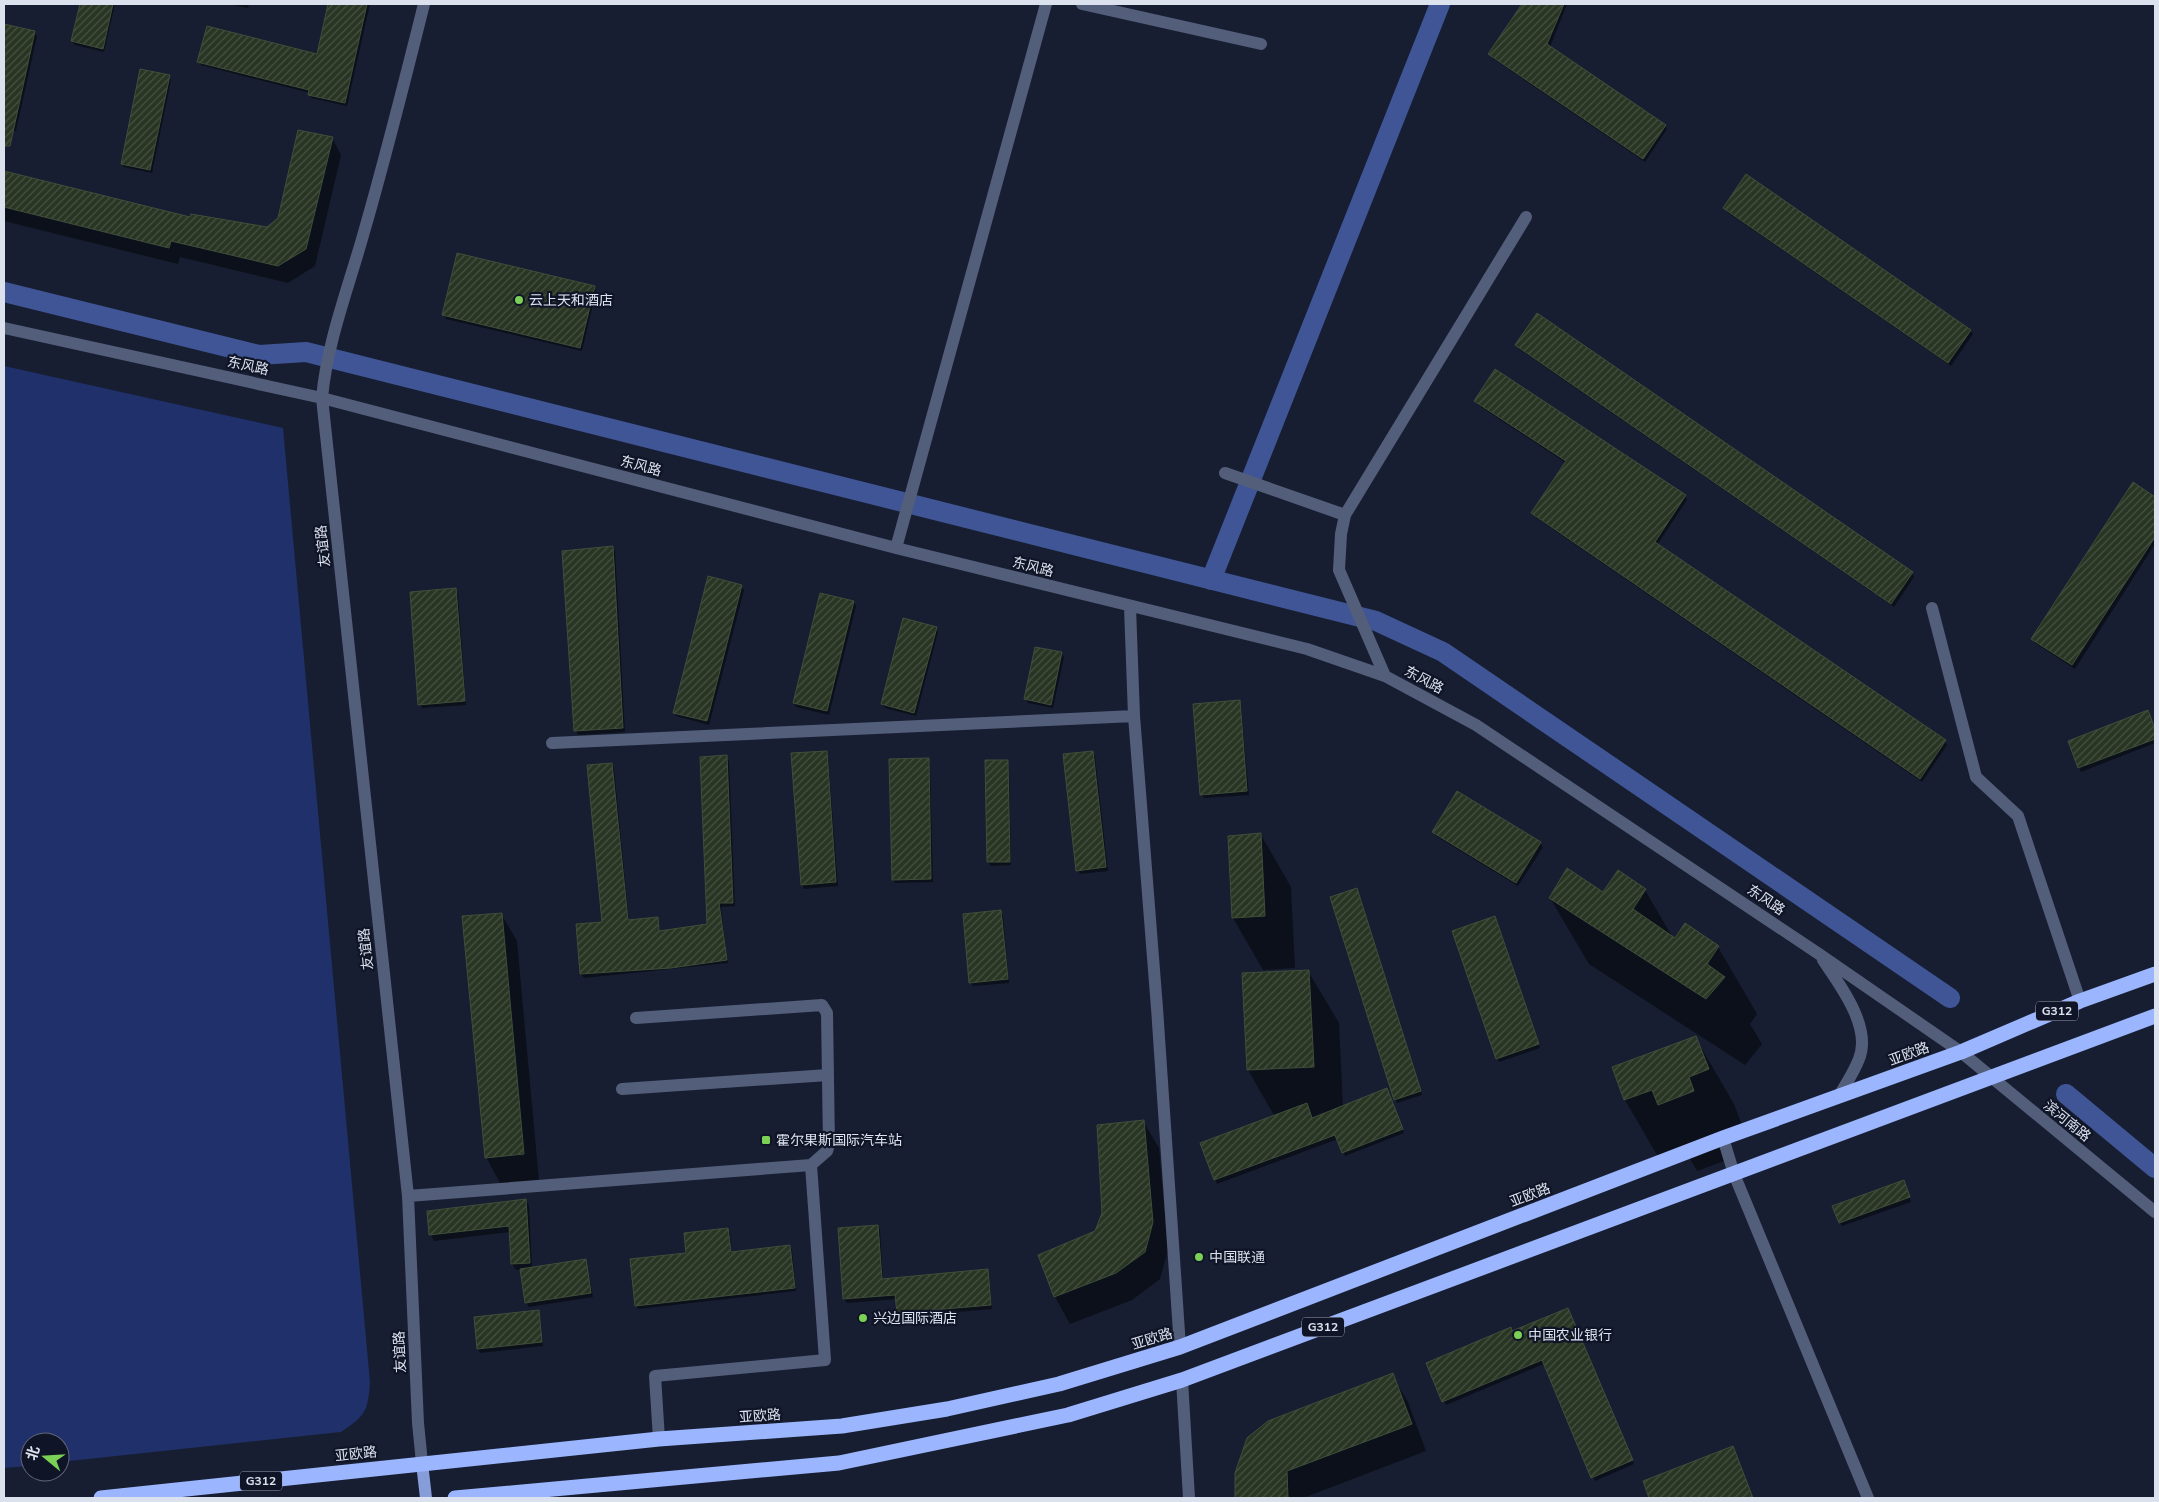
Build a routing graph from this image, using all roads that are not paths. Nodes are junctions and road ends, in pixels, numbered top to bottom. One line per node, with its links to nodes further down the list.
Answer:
1 (424, 4): 7 (street, 友谊路)
2 (1046, 4): 10 (street)
3 (1082, 4): 4 (street)
4 (1261, 44)
5 (1526, 217): 9 (street)
6 (4, 328): 7 (street, 东风路)
7 (322, 398): 10 (street, 东风路); 29 (street, 友谊路)
8 (1225, 473): 9 (street)
9 (1345, 515): 13 (street)
10 (896, 548): 11 (street, 东风路)
11 (1130, 607): 13 (street, 东风路); 14 (street)
12 (1932, 608): 18 (street)
13 (1385, 676): 16 (street, 东风路)
14 (1134, 716): 15 (street); 31 (street)
15 (552, 744)
16 (1819, 954): 21 (street, 东风路); 25 (street)
17 (2155, 974): 18 (highway, 亚欧路 / G312)
18 (2080, 1001): 21 (highway, 亚欧路 / G312)
19 (2155, 1016): 23 (highway, G312)
20 (636, 1018): 22 (street)
21 (1961, 1052): 23 (street, 滨河南路); 25 (highway, 亚欧路 / G312)
22 (828, 1075): 24 (street); 27 (street)
23 (1992, 1078): 28 (highway, G312); 30 (street, 滨河南路)
24 (622, 1089)
25 (1839, 1096): 26 (highway, 亚欧路 / G312)
26 (1723, 1138): 28 (street); 31 (highway, 亚欧路 / G312)
27 (811, 1165): 29 (street); 33 (street)
28 (1734, 1174): 32 (highway, G312); 39 (street)
29 (408, 1196): 34 (street, 友谊路)
30 (2155, 1212)
31 (1180, 1347): 33 (highway, 亚欧路 / G312)
32 (1182, 1380): 37 (highway, G312); 38 (street)
33 (659, 1439): 34 (highway, 亚欧路 / G312)
34 (422, 1463): 35 (highway, 亚欧路 / G312); 36 (main road, 友谊路)
35 (101, 1498)
36 (426, 1498)
37 (455, 1498)
38 (1189, 1498)
39 (1868, 1498)

